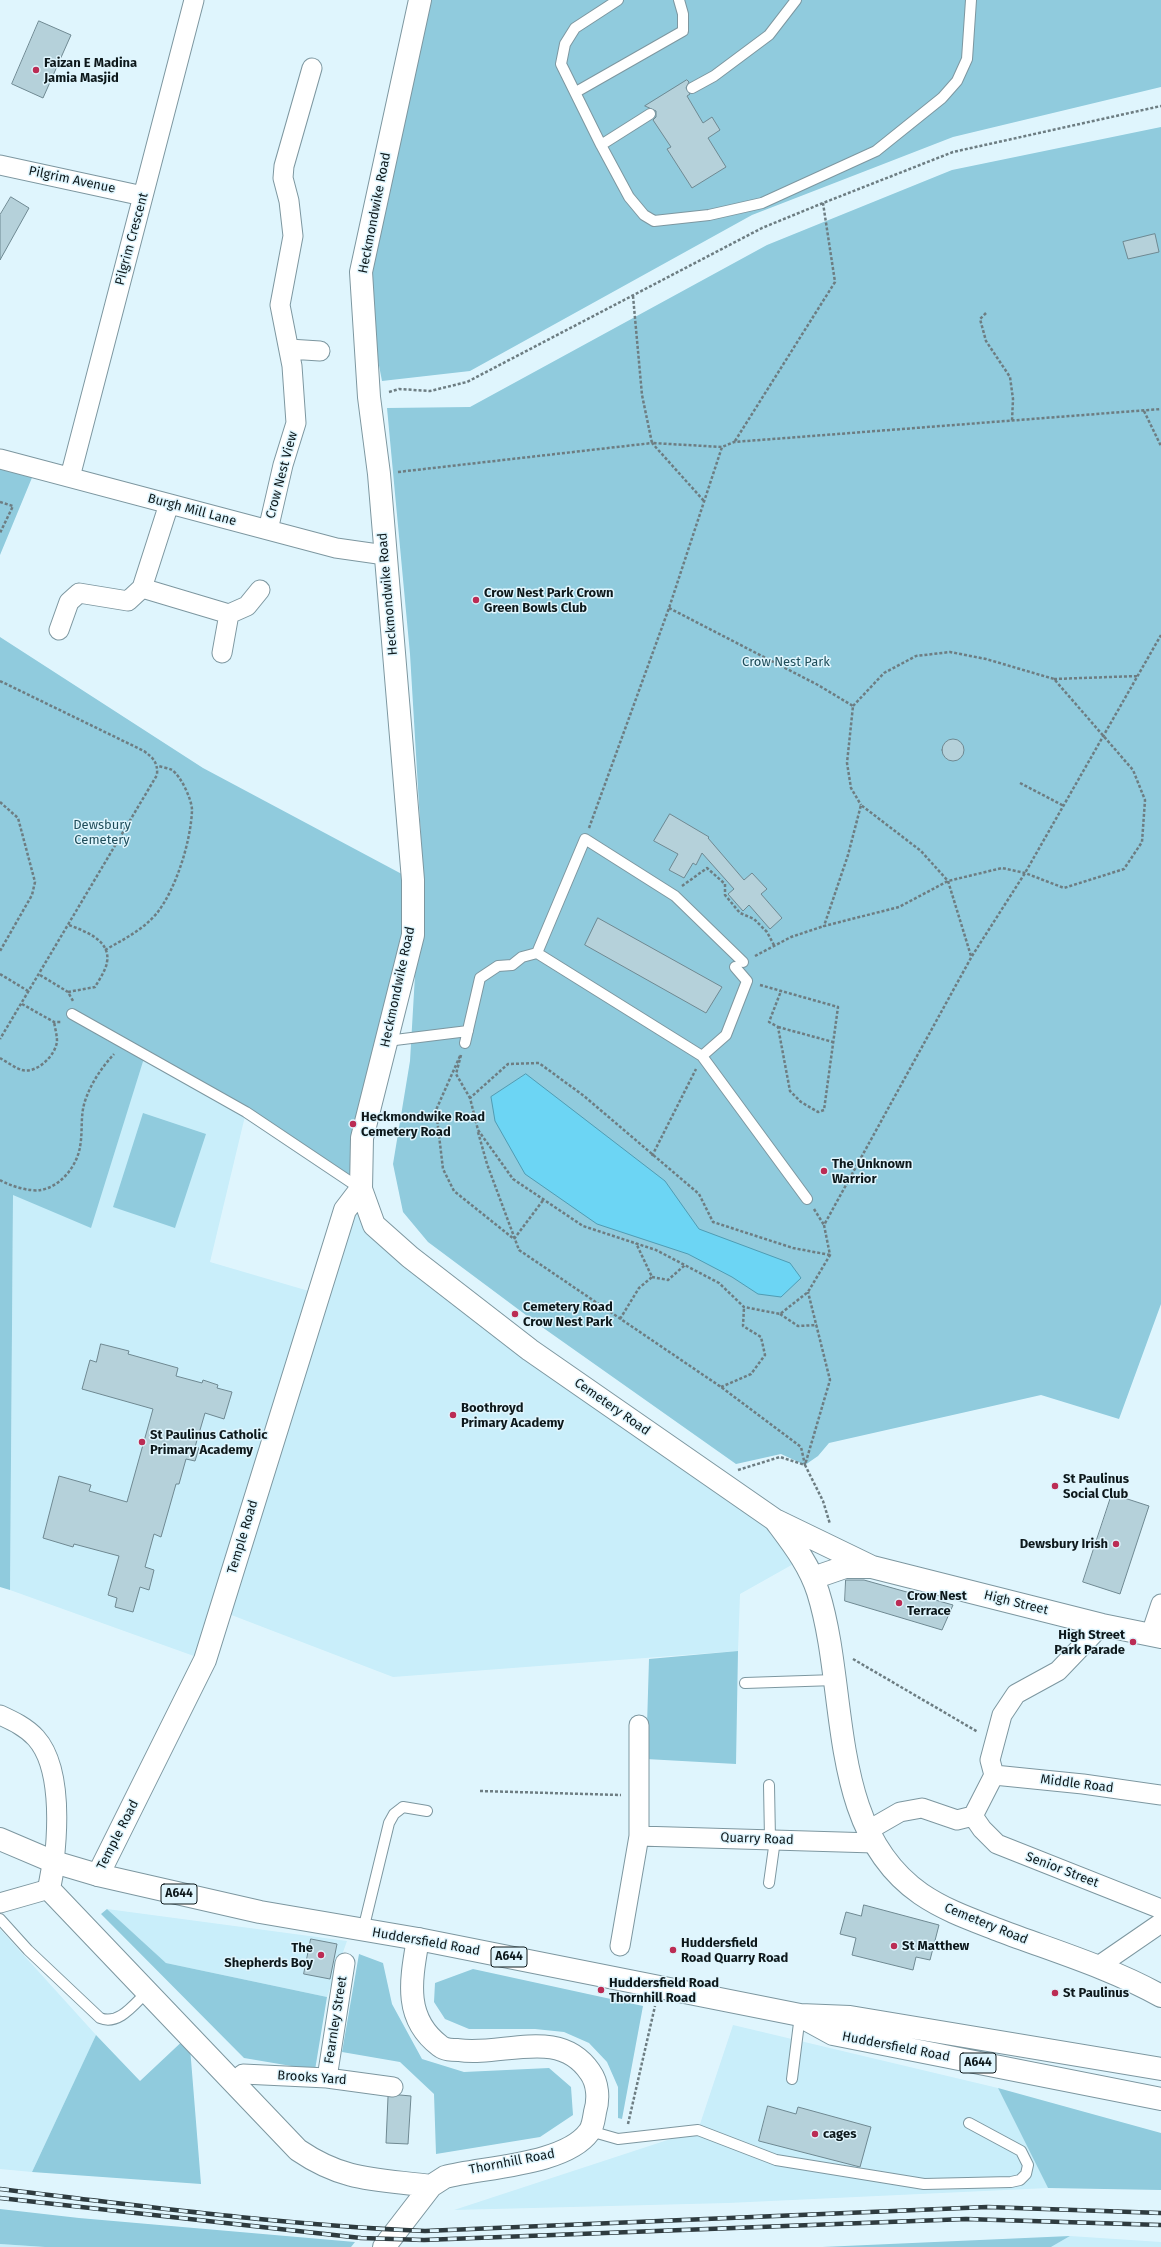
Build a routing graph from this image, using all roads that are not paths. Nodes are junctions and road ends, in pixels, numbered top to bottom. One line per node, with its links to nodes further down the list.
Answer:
1 (194, 0): 13 (street, Pilgrim Crescent)
2 (420, 0): 20 (main road, Heckmondwike Road)
3 (618, 0): 9 (lane)
4 (679, 0): 9 (lane)
5 (796, 0): 8 (lane)
6 (971, 0): 11 (lane)
7 (312, 68): 14 (street, Crow Nest View)
8 (692, 88)
9 (576, 92): 11 (lane)
10 (650, 114): 11 (lane)
11 (601, 145)
12 (0, 165): 13 (street, Pilgrim Avenue)
13 (144, 196): 17 (street, Pilgrim Crescent)
14 (289, 349): 15 (street); 19 (street, Crow Nest View)
15 (320, 351)
16 (0, 459): 17 (street, Burgh Mill Lane)
17 (70, 477): 18 (street, Burgh Mill Lane)
18 (169, 504): 19 (street, Burgh Mill Lane); 21 (street)
19 (268, 530): 20 (street, Burgh Mill Lane)
20 (385, 555): 29 (main road, Heckmondwike Road)
21 (142, 588): 23 (street); 24 (street)
22 (260, 590): 23 (street)
23 (229, 614): 25 (street)
24 (59, 630)
25 (222, 653)
26 (537, 953): 28 (lane); 31 (lane); 31 (lane)
27 (72, 1014): 32 (lane)
28 (468, 1030): 29 (lane); 30 (lane)
29 (387, 1041): 32 (main road, Heckmondwike Road)
30 (465, 1043)
31 (702, 1056): 33 (lane)
32 (361, 1188): 34 (main road, Cemetery Road); 55 (main road, Temple Road)
33 (807, 1199)
34 (775, 1520): 35 (main road, High Street); 36 (main road, Cemetery Road)
35 (872, 1567): 36 (main road, High Street); 38 (main road, High Street)
36 (813, 1578): 40 (main road, Cemetery Road)
37 (1161, 1604): 39 (street)
38 (1102, 1625): 39 (main road, High Street); 44 (street)
39 (1156, 1635)
40 (835, 1680): 41 (lane); 50 (main road, Cemetery Road)
41 (745, 1683)
42 (0, 1715): 54 (street)
43 (639, 1725): 49 (street)
44 (994, 1775): 46 (street, Middle Road); 48 (street)
45 (769, 1785): 52 (lane)
46 (1161, 1795)
47 (427, 1811): 62 (lane)
48 (973, 1816): 50 (street); 59 (street, Senior Street)
49 (639, 1836): 52 (street, Quarry Road); 64 (street)
50 (871, 1837): 52 (street, Quarry Road); 66 (main road, Cemetery Road)
51 (0, 1839): 54 (main road, Huddersfield Road / A644)
52 (773, 1840): 56 (lane)
53 (0, 1853): 54 (main road, Huddersfield Road / A644)
54 (54, 1862): 55 (main road, Huddersfield Road / A644); 57 (main road)
55 (98, 1875): 62 (main road, Huddersfield Road / A644)
56 (769, 1882)
57 (49, 1889): 58 (street); 67 (main road)
58 (0, 1903)
59 (1161, 1909)
60 (0, 1919): 67 (lane)
61 (1161, 1923): 66 (street)
62 (363, 1930): 63 (main road, Huddersfield Road / A644)
63 (418, 1939): 69 (main road, Huddersfield Road / A644); 77 (main road)
64 (620, 1946)
65 (345, 1963): 71 (street, Fearnley Street)
66 (1097, 1967): 68 (main road, Cemetery Road)
67 (147, 1992): 73 (main road)
68 (1161, 1996)
69 (800, 2015): 70 (main road, Huddersfield Road / A644); 72 (lane); 75 (main road, Huddersfield Road / A644)
70 (1161, 2069)
71 (327, 2078): 73 (street, Brooks Yard); 74 (street, Brooks Yard)
72 (792, 2079)
73 (234, 2083): 78 (main road)
74 (393, 2087)
75 (1161, 2099)
76 (969, 2123): 77 (lane)
77 (590, 2131): 78 (main road, Thornhill Road)
78 (431, 2186): 79 (main road, Thornhill Road)
79 (384, 2247)

